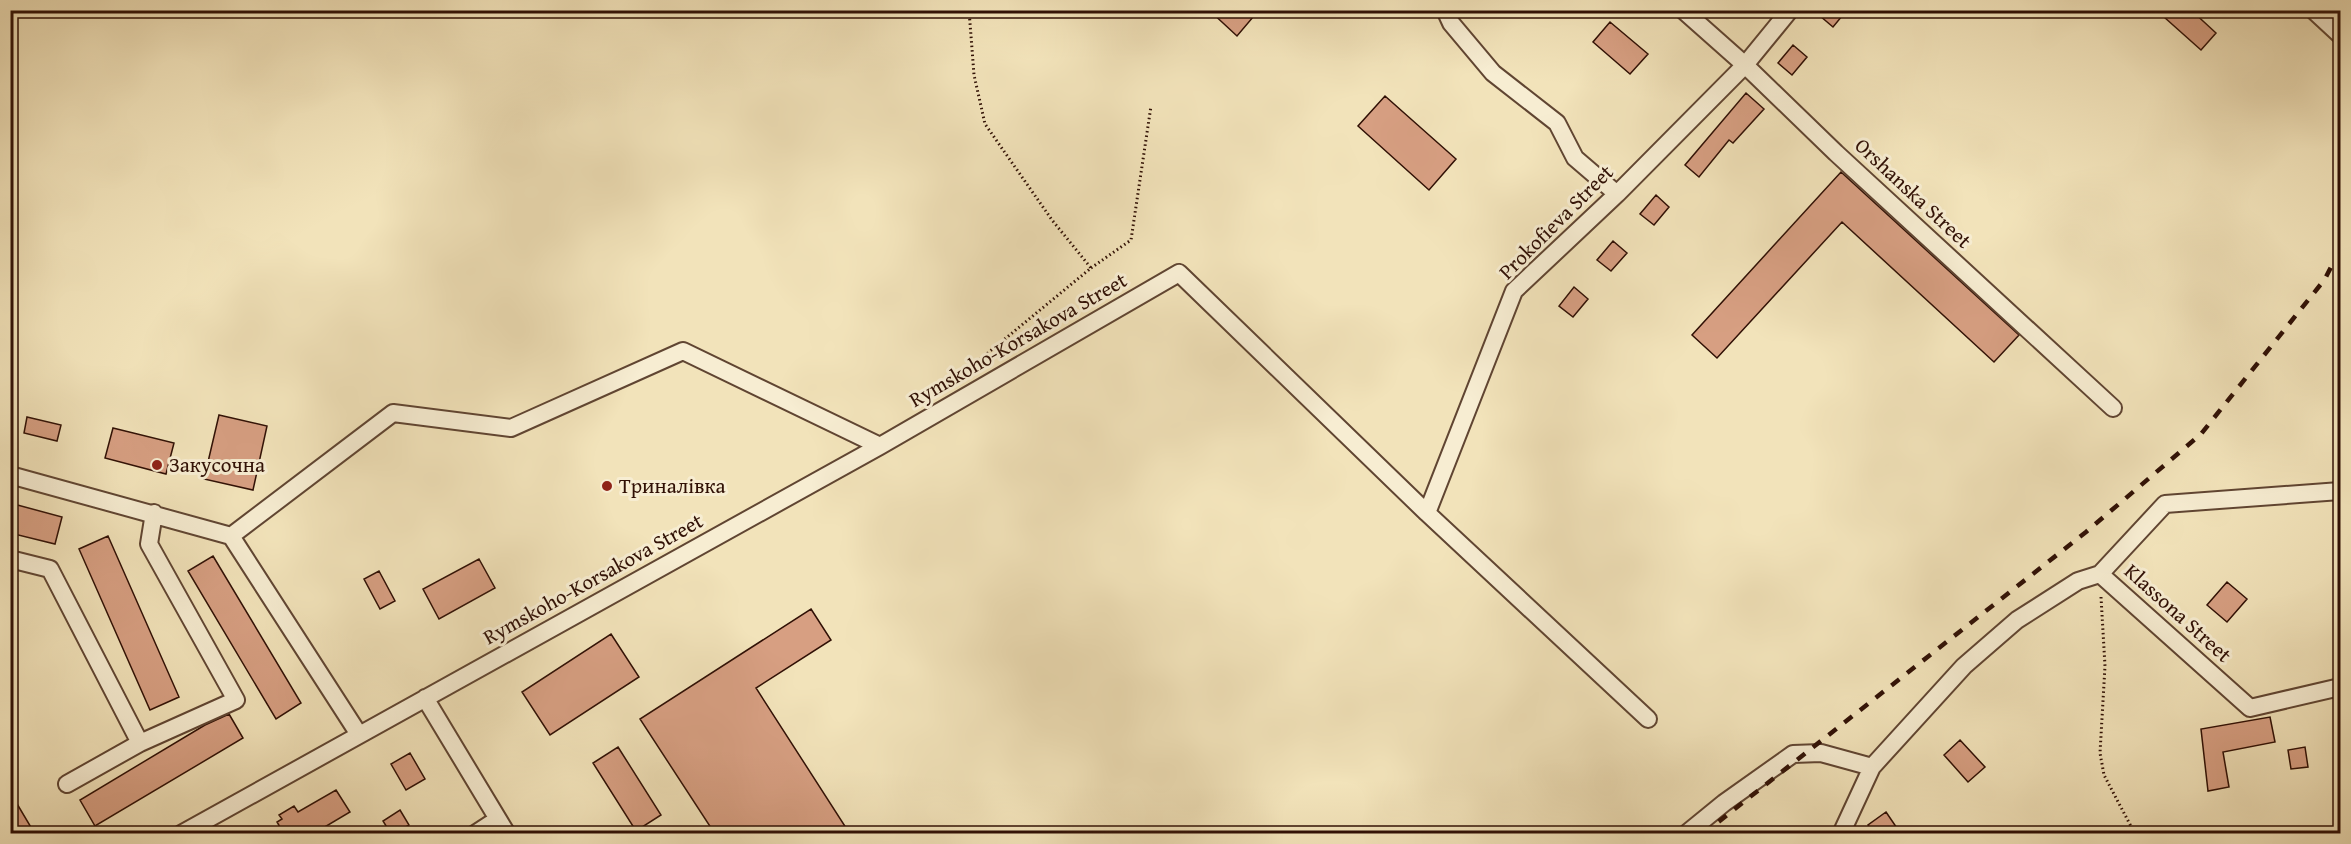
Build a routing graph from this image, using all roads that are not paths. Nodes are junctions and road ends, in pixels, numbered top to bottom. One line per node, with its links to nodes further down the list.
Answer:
1 (1445, 10): 7 (street)
2 (1683, 10): 6 (street, Orshanska Street)
3 (1790, 10): 6 (street, Prokofieva Street)
4 (2313, 10): 5 (street)
5 (2340, 35)
6 (1745, 65): 7 (street, Prokofieva Street); 8 (street, Orshanska Street)
7 (1617, 194): 13 (street, Prokofieva Street)
8 (2113, 408)
9 (880, 446): 13 (street, Rymskoho-Korsakova Street); 14 (street); 18 (street, Rymskoho-Korsakova Street)
10 (10, 475): 12 (street)
11 (2340, 491): 16 (street, Klassona Street)
12 (154, 513): 14 (street); 21 (street)
13 (1428, 513): 19 (street)
14 (231, 536): 20 (street)
15 (10, 559): 21 (street)
16 (2100, 574): 17 (street, Klassona Street); 22 (street)
17 (2340, 687)
18 (425, 698): 20 (street, Rymskoho-Korsakova Street); 24 (street)
19 (1648, 719)
20 (358, 733): 25 (street, Rymskoho-Korsakova Street)
21 (140, 743): 23 (street)
22 (1872, 767): 28 (street); 29 (street)
23 (67, 784)
24 (498, 819): 26 (street); 27 (street)
25 (181, 834)
26 (475, 834)
27 (507, 834)
28 (1686, 834)
29 (1840, 834)

